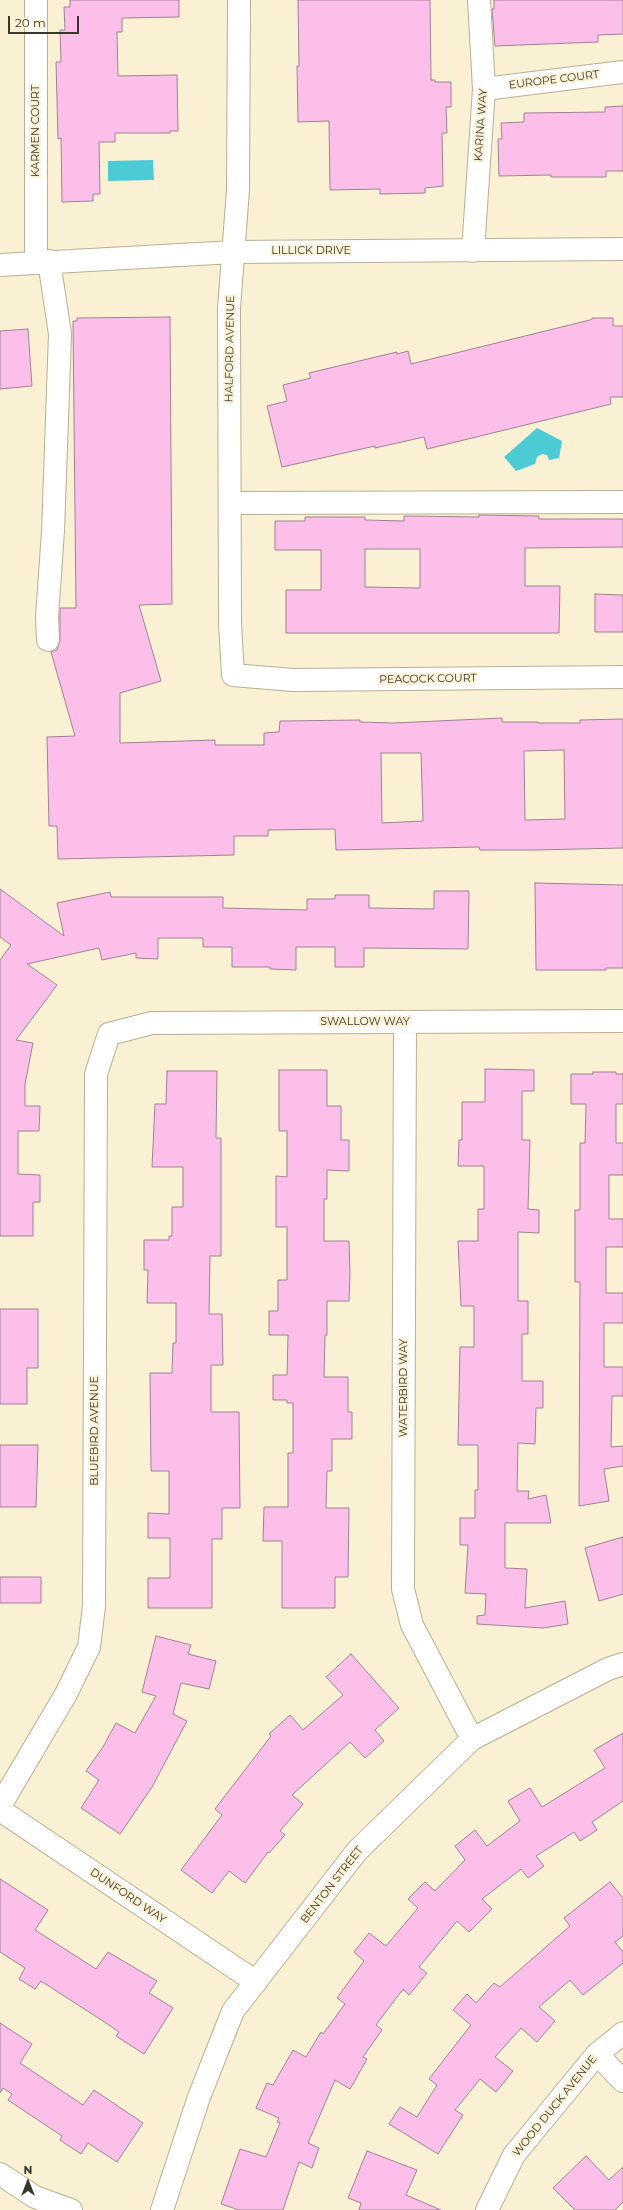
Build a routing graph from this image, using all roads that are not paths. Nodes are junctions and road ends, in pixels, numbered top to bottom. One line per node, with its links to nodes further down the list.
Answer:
1 (36, 0): 9 (street, KARMEN COURT)
2 (239, 0): 8 (street, HALFORD AVENUE)
3 (479, 0): 5 (street, KARINA WAY)
4 (623, 72): 5 (street, EUROPE COURT)
5 (484, 89): 7 (street, KARINA WAY)
6 (623, 249): 7 (street, LILLICK DRIVE)
7 (473, 251): 8 (street, LILLICK DRIVE)
8 (234, 252): 9 (street, LILLICK DRIVE); 12 (street, HALFORD AVENUE)
9 (42, 262): 10 (street, LILLICK DRIVE); 13 (street, KARMEN COURT)
10 (0, 265)
11 (623, 502): 12 (street)
12 (230, 503): 14 (street, HALFORD AVENUE)
13 (48, 640)
14 (233, 675): 15 (street, PEACOCK COURT)
15 (623, 676)
16 (623, 1021): 17 (street, SWALLOW WAY)
17 (404, 1022): 18 (street, SWALLOW WAY); 20 (street, WATERBIRD WAY)
18 (109, 1034): 21 (street, BLUEBIRD AVENUE)
19 (623, 1664): 20 (street, BENTON STREET)
20 (472, 1739): 23 (street, BENTON STREET)
21 (0, 1806)
22 (0, 1810): 23 (street, DUNFORD WAY)
23 (256, 1982): 29 (street, BENTON STREET)
24 (623, 2033): 25 (street, WOOD DUCK AVENUE)
25 (597, 2054): 26 (street); 30 (street, WOOD DUCK AVENUE)
26 (623, 2081)
27 (0, 2174): 28 (street)
28 (71, 2210)
29 (162, 2210)
30 (487, 2210)

